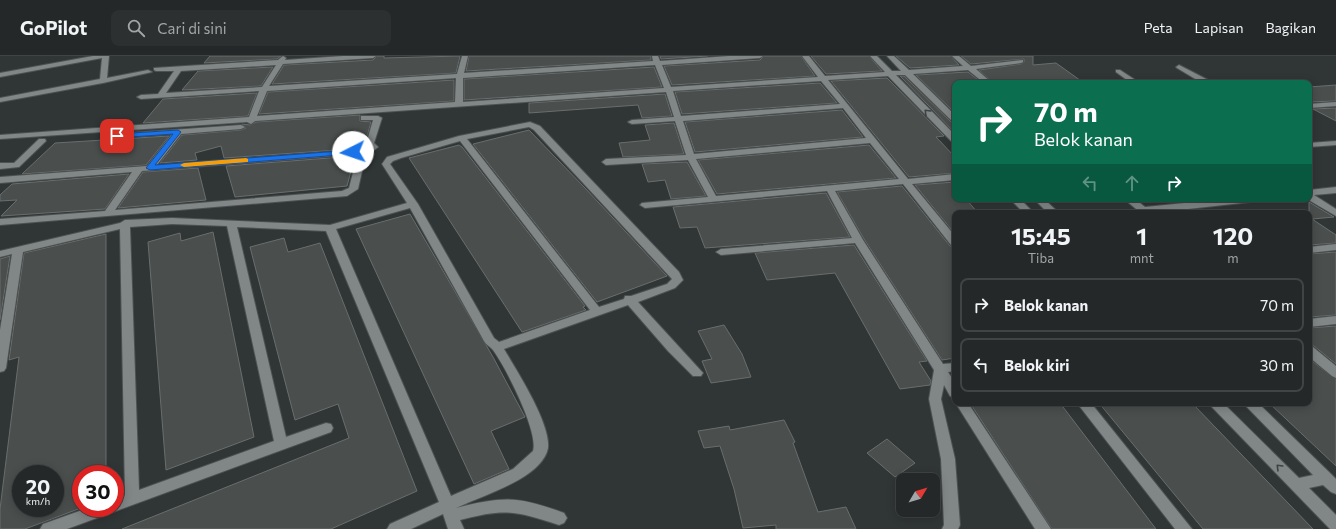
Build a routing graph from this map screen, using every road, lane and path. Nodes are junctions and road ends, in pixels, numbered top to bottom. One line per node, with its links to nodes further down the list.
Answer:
1 (105, 56): 20 (street); 26 (street)
2 (373, 56): 10 (street)
3 (465, 56): 21 (street)
4 (760, 56): 11 (street)
5 (805, 56): 22 (street)
6 (873, 56): 19 (street)
7 (890, 56): 18 (street)
8 (955, 56): 12 (street)
9 (1014, 56): 12 (street)
10 (282, 59): 15 (street); 27 (street)
11 (655, 59): 21 (street); 28 (street)
12 (970, 68): 18 (street); 23 (street)
13 (1179, 68): 25 (street)
14 (156, 69): 15 (street)
15 (179, 69): 29 (street)
16 (1118, 71): 24 (street)
17 (148, 72): 26 (street)
18 (906, 72): 19 (street); 38 (street)
19 (888, 73): 22 (street); 45 (street, one-way to 19)
20 (0, 75)
21 (460, 76): 27 (street); 34 (street)
22 (824, 78): 28 (street); 36 (street)
23 (984, 80)
24 (1132, 80)
25 (1201, 80)
26 (103, 81): 32 (street)
27 (264, 89): 29 (street); 39 (street)
28 (669, 90): 34 (street); 40 (street)
29 (160, 96): 30 (street)
30 (141, 97)
31 (1312, 99): 35 (street)
32 (0, 100)
33 (1336, 104): 35 (street)
34 (459, 105): 39 (street)
35 (1324, 105): 37 (street)
36 (845, 106): 40 (street); 47 (street)
37 (1312, 106)
38 (952, 116)
39 (254, 118): 42 (street); 44 (street)
40 (677, 120): 41 (street); 53 (street)
41 (632, 122)
42 (248, 126): 43 (street); 52 (street)
43 (178, 132): 48 (street); 57 (street)
44 (0, 137)
45 (952, 137)
46 (462, 138): 71 (street); 90 (street); 91 (street)
47 (871, 140): 53 (street); 61 (street)
48 (42, 141): 50 (street); 55 (street)
49 (1336, 142): 51 (street)
50 (0, 144)
51 (1312, 145)
52 (369, 151): 57 (street); 77 (street)
53 (691, 157): 54 (street); 65 (street)
54 (606, 162)
55 (16, 165): 56 (street); 60 (street)
56 (0, 166)
57 (150, 168): 58 (street)
58 (139, 169): 60 (street); 77 (street)
59 (952, 177): 61 (street)
60 (0, 180)
61 (904, 182): 62 (street); 84 (street)
62 (830, 189): 65 (street); 83 (street)
63 (1336, 190): 64 (street)
64 (1312, 193)
65 (713, 198): 72 (street)
66 (1312, 198): 78 (street)
67 (1018, 202): 73 (street)
68 (1042, 202): 74 (street)
69 (1133, 202): 75 (street)
70 (1227, 202): 76 (street)
71 (413, 204): 82 (street); 94 (street)
72 (645, 205)
73 (1026, 210)
74 (1051, 210)
75 (1143, 210)
76 (1162, 210)
77 (108, 213): 79 (street)
78 (1336, 213)
79 (0, 222)
80 (125, 223): 81 (street); 86 (street); 110 (street)
81 (232, 225): 82 (street); 107 (street)
82 (330, 228): 113 (street)
83 (858, 240): 88 (street); 98 (street)
84 (952, 240)
85 (1336, 247): 87 (street)
86 (18, 250): 89 (street); 97 (street)
87 (1312, 250)
88 (721, 252)
89 (0, 254)
90 (629, 299): 91 (street); 99 (street)
91 (596, 311): 94 (street)
92 (1336, 320): 93 (street)
93 (1312, 323)
94 (497, 347): 113 (street)
95 (1312, 353): 100 (street)
96 (952, 367): 98 (street)
97 (0, 368)
98 (940, 369): 101 (street); 118 (street)
99 (697, 373)
100 (1336, 373)
101 (952, 388)
102 (963, 406): 119 (street)
103 (1086, 406): 120 (street)
104 (1218, 406): 109 (street, one-way to 104)
105 (1253, 406): 108 (street)
106 (326, 428): 107 (street)
107 (281, 444): 110 (street)
108 (1331, 483): 109 (street)
109 (1296, 485): 115 (street)
110 (132, 500): 111 (street)
111 (124, 502)
112 (82, 517): 116 (street)
113 (452, 517): 114 (street); 117 (street)
114 (559, 518)
115 (1336, 525)
116 (48, 529)
117 (395, 529)
118 (950, 529)
119 (1043, 529)
120 (1184, 529)

